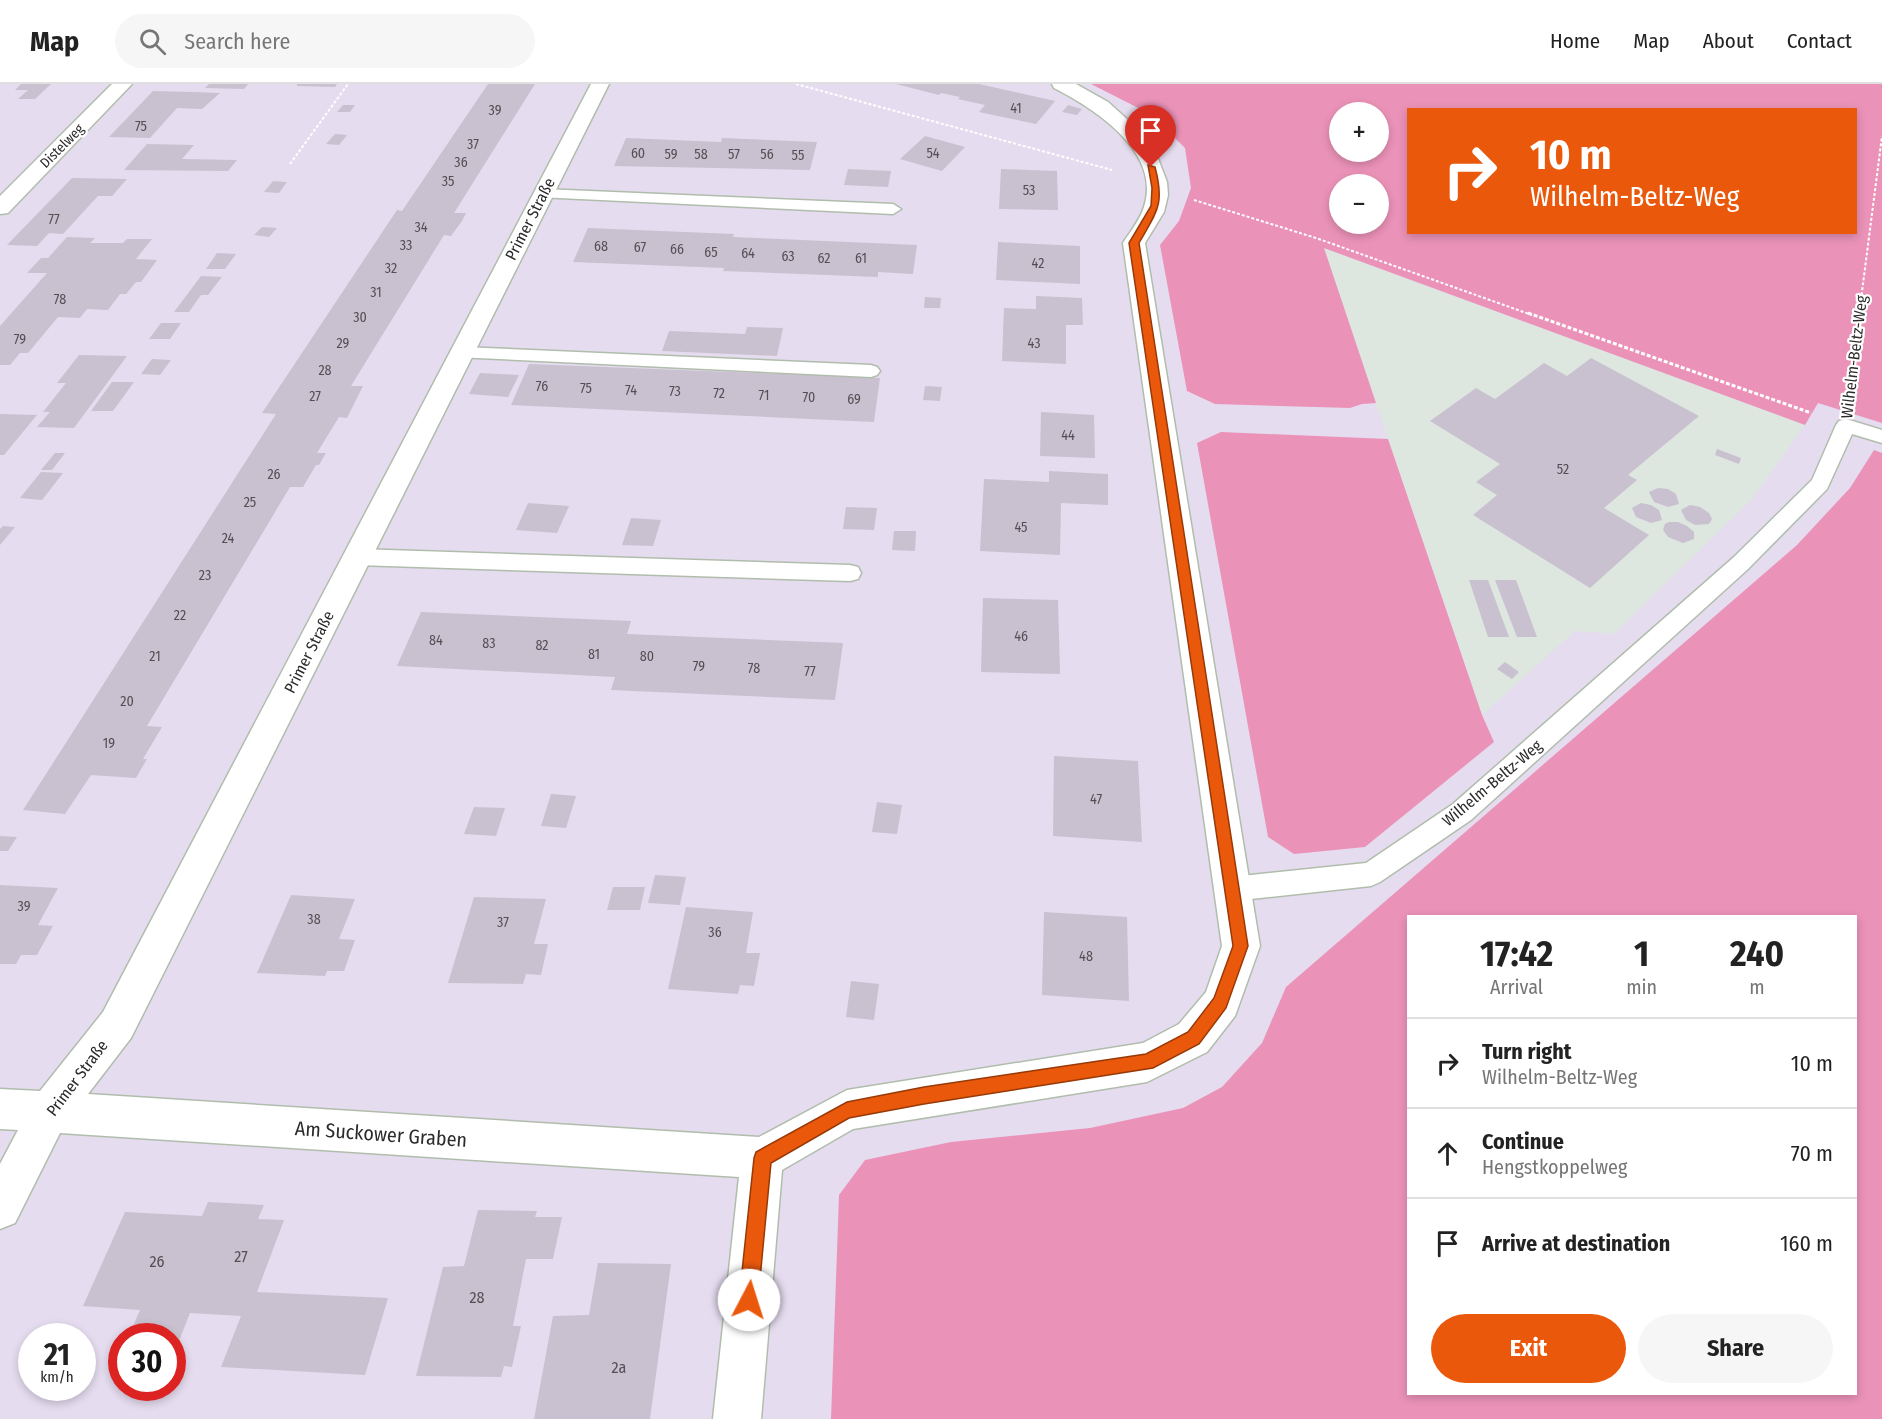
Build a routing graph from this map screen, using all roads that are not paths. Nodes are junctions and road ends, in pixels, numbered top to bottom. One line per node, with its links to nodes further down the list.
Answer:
1 (123, 84): 5 (street, Distelweg)
2 (600, 84): 4 (street, Primer Straße)
3 (1061, 84): 12 (street)
4 (543, 194): 6 (lane); 7 (street, Primer Straße)
5 (0, 208)
6 (893, 209)
7 (462, 353): 8 (lane); 10 (street, Primer Straße)
8 (871, 371)
9 (1882, 437): 12 (lane, Wilhelm-Beltz-Weg)
10 (357, 557): 11 (lane); 14 (street, Primer Straße)
11 (850, 573)
12 (1232, 889): 15 (street)
13 (0, 1109): 14 (street, Am Suckower Graben)
14 (49, 1112): 15 (street, Am Suckower Graben); 16 (street, Primer Straße)
15 (762, 1158): 17 (street)
16 (0, 1208)
17 (737, 1419)

